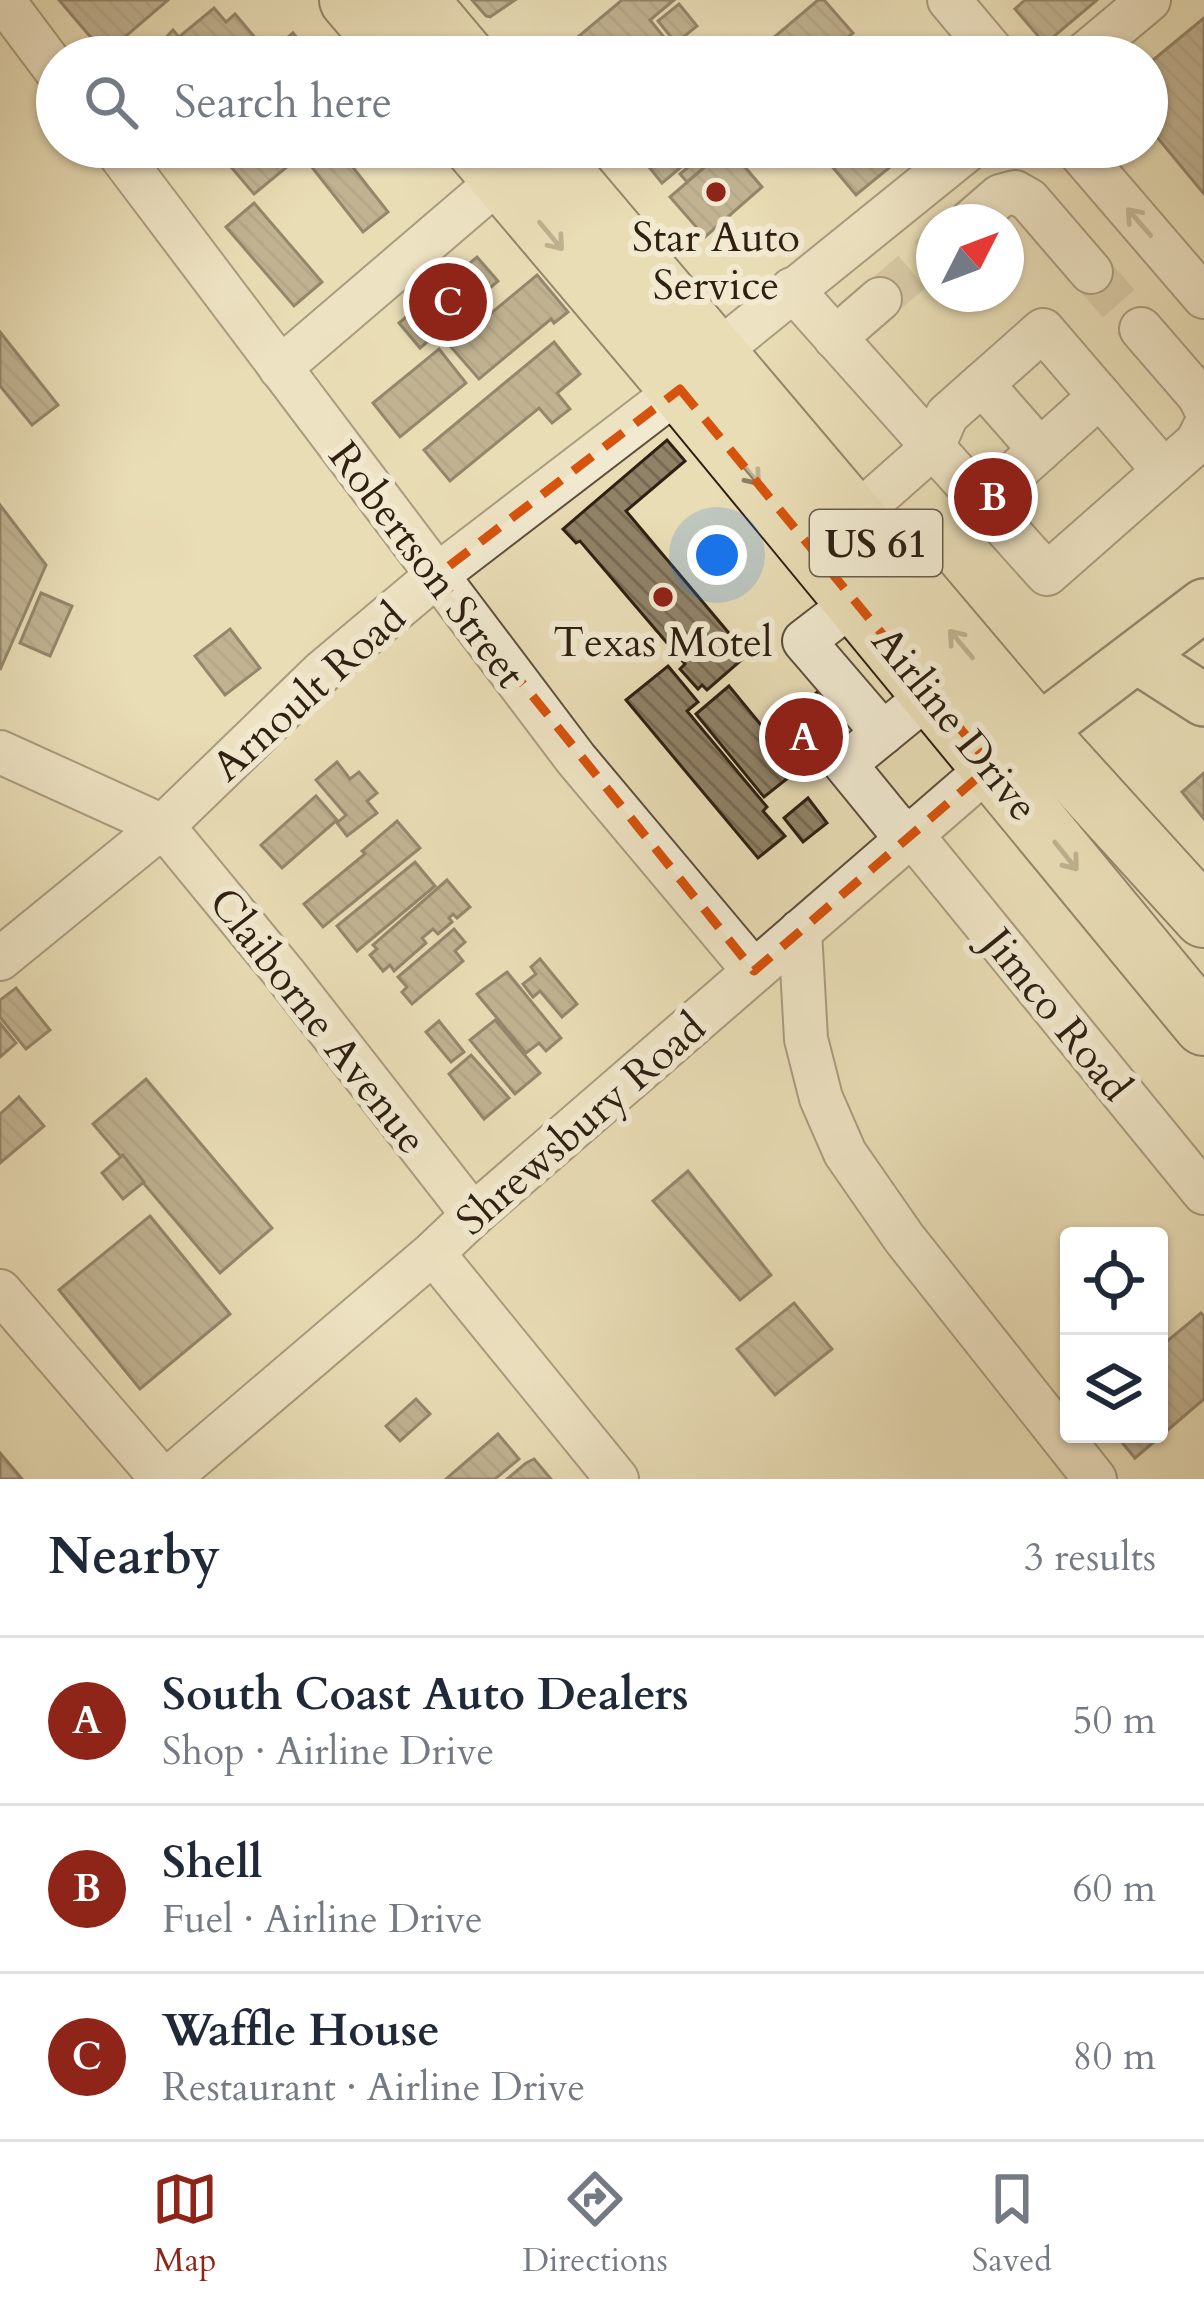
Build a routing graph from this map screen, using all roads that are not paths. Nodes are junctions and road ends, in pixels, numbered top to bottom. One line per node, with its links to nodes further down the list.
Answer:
1 (3, 0): 10 (street)
2 (350, 0): 6 (highway)
3 (417, 0): 7 (highway)
4 (949, 0): 8 (street)
5 (1149, 0): 9 (street)
6 (381, 36)
7 (447, 36)
8 (980, 36)
9 (1106, 36)
10 (36, 44)
11 (130, 168): 23 (street, Robertson Street)
12 (495, 168): 23 (street)
13 (515, 168): 24 (highway, Airline Drive / US 61)
14 (945, 168): 18 (street, Arnoult Road)
15 (1093, 168): 19 (street, one-way to 15)
16 (991, 204): 17 (street)
17 (1091, 272)
18 (792, 290): 22 (street); 24 (street, Arnoult Road)
19 (1204, 297)
20 (880, 299): 22 (street)
21 (1141, 329): 27 (street)
22 (835, 338): 28 (street)
23 (280, 368): 33 (street, Robertson Street)
24 (697, 371): 32 (highway, Airline Drive / US 61); 33 (street, Arnoult Road); 34 (highway, Airline Drive / US 61, one-way to 34)
25 (982, 384): 26 (street); 28 (street); 29 (street)
26 (1100, 396): 29 (street); 30 (street)
27 (1202, 426): 30 (street)
28 (933, 447): 31 (street); 32 (street)
29 (1040, 450): 31 (street)
30 (1164, 471): 31 (street)
31 (982, 502)
32 (854, 517): 40 (highway, Airline Drive / US 61, one-way to 32)
33 (436, 576): 42 (street, Arnoult Road); 47 (street, Robertson Street)
34 (856, 601): 37 (highway, Airline Drive / US 61); 39 (street)
35 (1204, 605): 36 (main road)
36 (1137, 657): 38 (main road); 40 (main road)
37 (932, 693): 39 (street); 40 (highway, Airline Drive / US 61)
38 (1204, 700)
39 (883, 734): 43 (street, Jimco Road)
40 (1014, 750): 43 (street, Shrewsbury Road); 44 (highway, Airline Drive / US 61); 48 (highway, Airline Drive / US 61, one-way to 48)
41 (0, 752): 42 (street)
42 (163, 826): 46 (street, Arnoult Road); 51 (street, Claiborne Avenue)
43 (912, 835): 45 (street, Shrewsbury Road); 50 (street, Jimco Road)
44 (1204, 917)
45 (800, 931): 47 (street, Shrewsbury Road); 56 (street)
46 (0, 958)
47 (754, 970): 51 (street, Shrewsbury Road)
48 (1190, 1008): 49 (highway, Airline Drive)
49 (1204, 1045)
50 (1204, 1193)
51 (472, 1215): 52 (street, Shrewsbury Road)
52 (433, 1253): 54 (street, Shrewsbury Road); 55 (street)
53 (0, 1291): 54 (street)
54 (165, 1479)
55 (617, 1479)
56 (1096, 1479)

